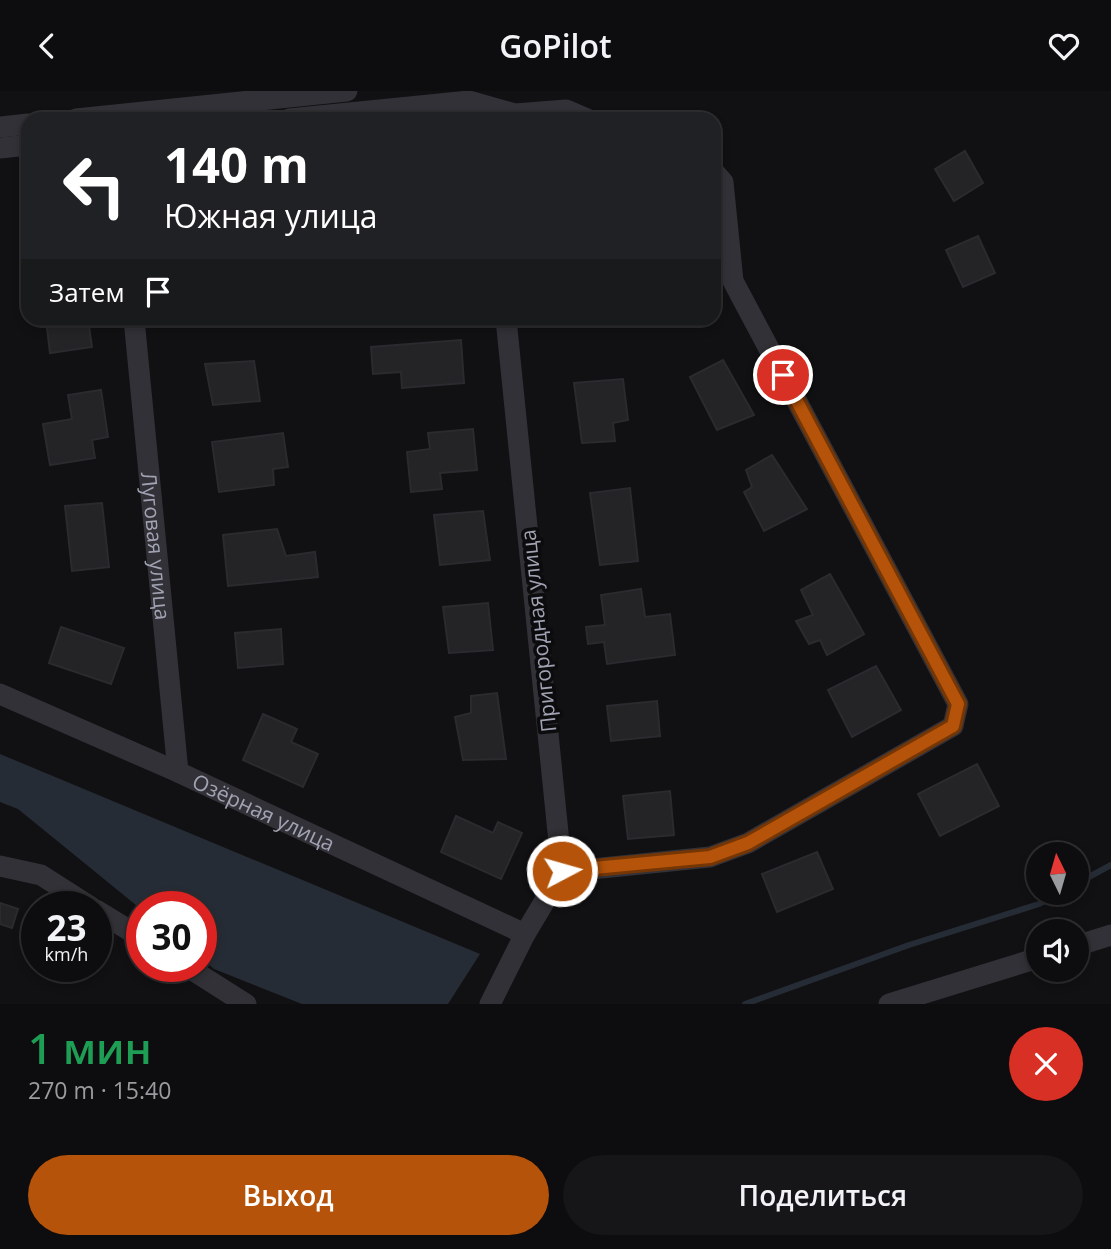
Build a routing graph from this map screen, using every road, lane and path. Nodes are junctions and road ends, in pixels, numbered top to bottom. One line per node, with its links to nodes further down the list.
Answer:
1 (346, 91): 3 (street)
2 (489, 106): 4 (street); 5 (street)
3 (144, 112)
4 (359, 112)
5 (508, 112)
6 (540, 112): 7 (street)
7 (571, 112)
8 (21, 125): 9 (street)
9 (0, 127)
10 (21, 146): 11 (street)
11 (0, 148)
12 (721, 180): 18 (street)
13 (135, 326): 16 (street, Луговая улица)
14 (507, 326): 18 (street, Пригородная улица)
15 (0, 694): 16 (street, Озёрная улица)
16 (178, 772): 20 (street, Озёрная улица)
17 (0, 866): 19 (street)
18 (562, 871): 20 (street)
19 (66, 891)
20 (526, 934): 26 (street)
21 (1111, 935): 22 (street)
22 (1089, 942)
23 (1026, 962): 27 (street)
24 (211, 982): 25 (street)
25 (246, 1004)
26 (491, 1004)
27 (889, 1004)

